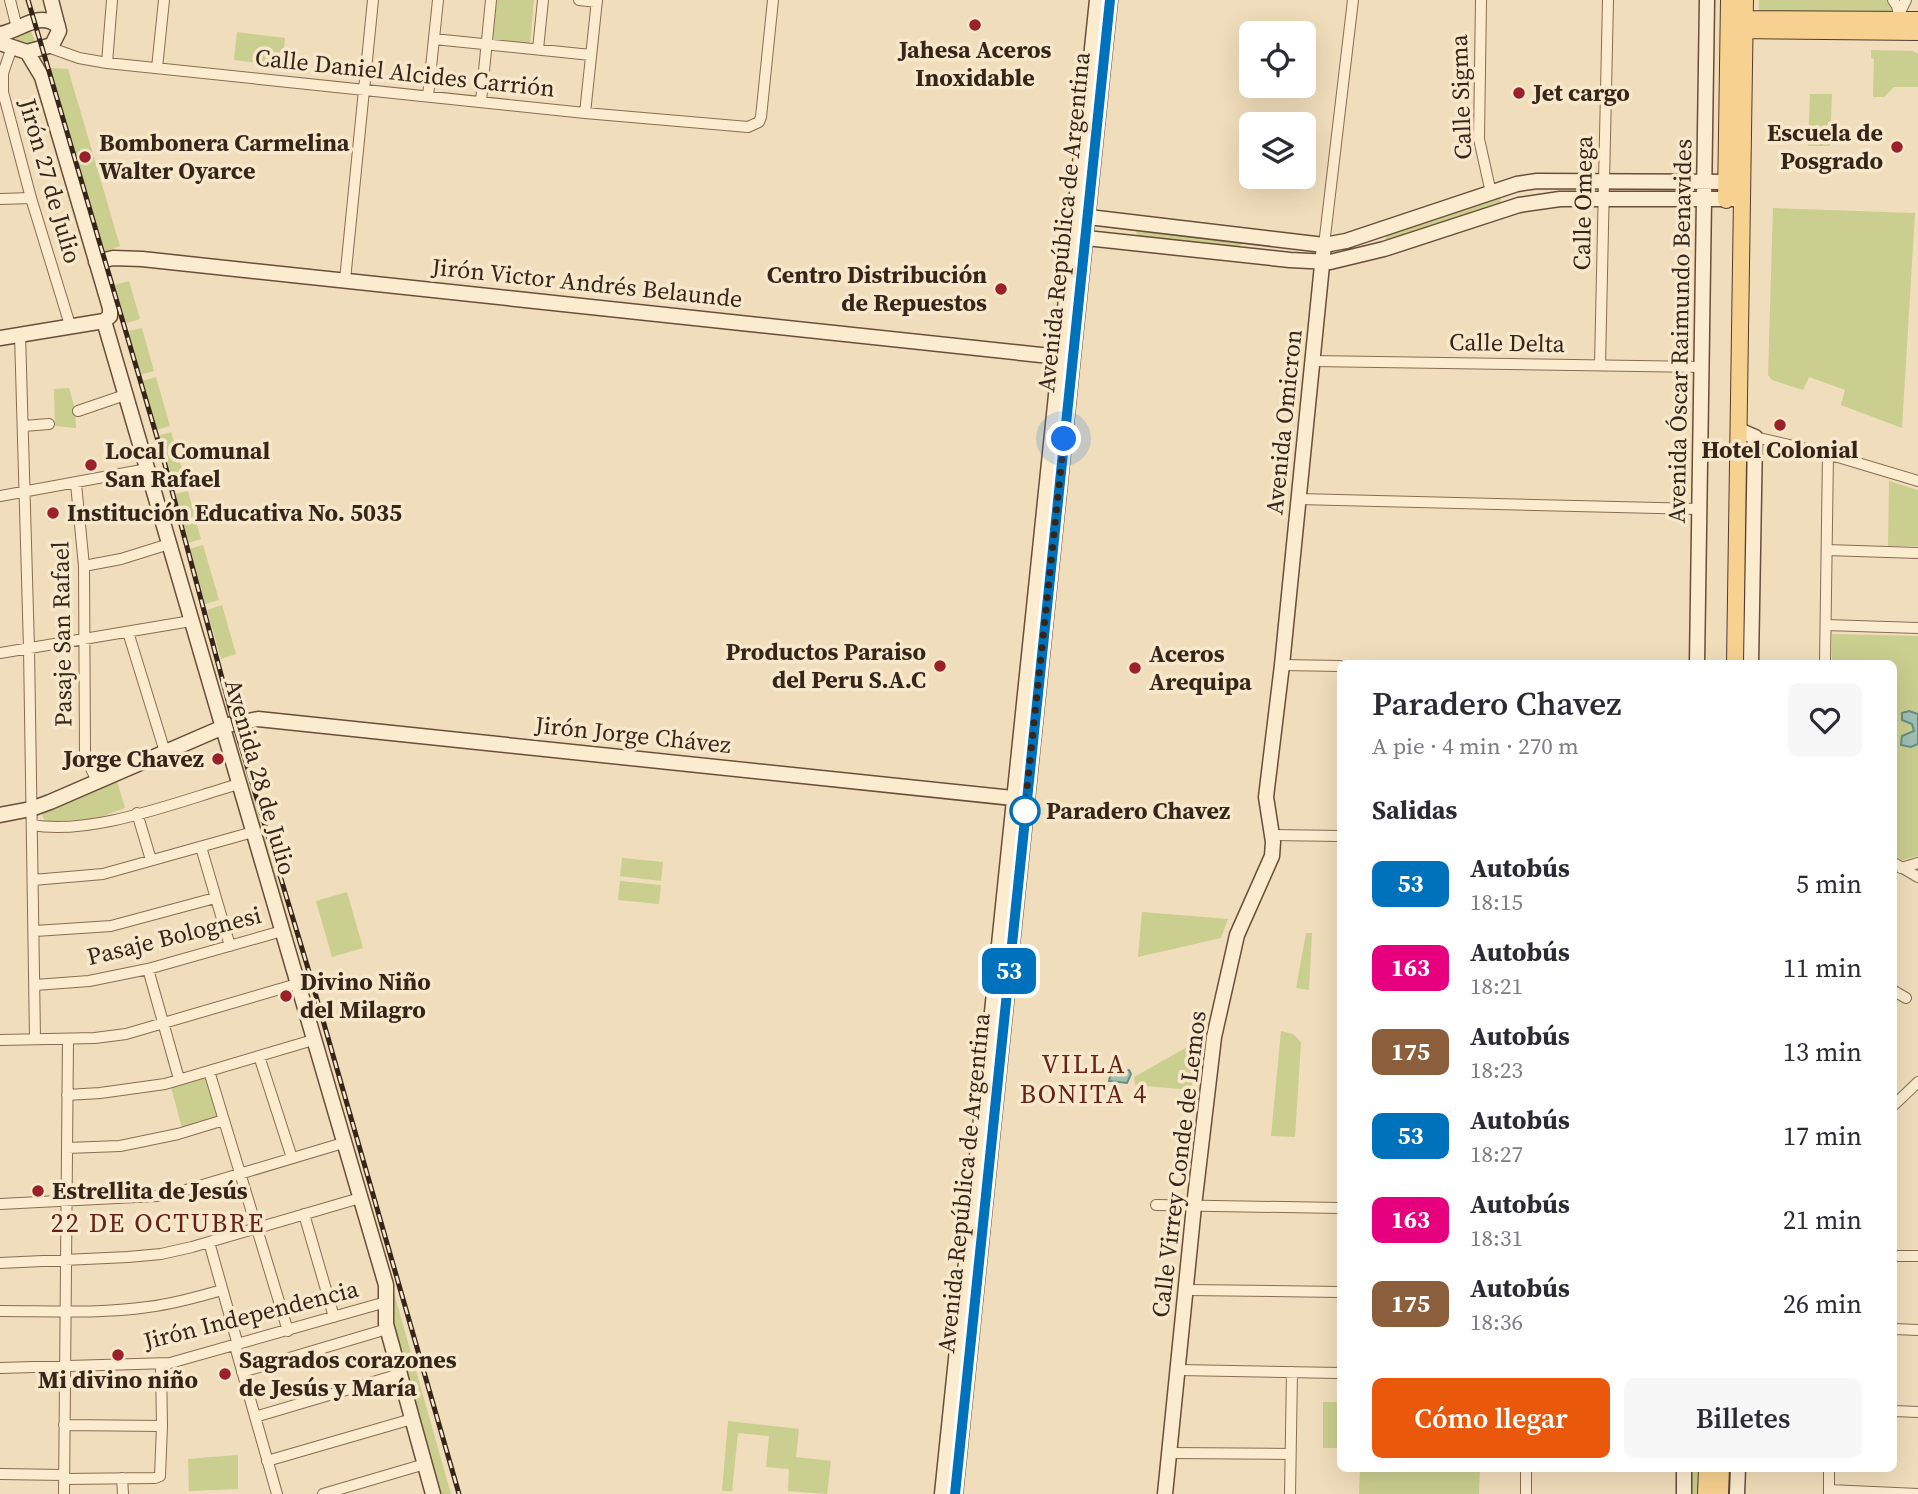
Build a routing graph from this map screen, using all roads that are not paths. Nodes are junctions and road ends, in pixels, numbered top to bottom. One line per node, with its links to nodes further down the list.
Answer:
1 (10, 0): 29 (street)
2 (112, 0): 35 (street)
3 (164, 0): 36 (street)
4 (373, 0): 37 (street)
5 (438, 0): 30 (street)
6 (491, 0): 31 (street)
7 (543, 0): 33 (street)
8 (579, 0): 20 (street)
9 (773, 0): 40 (street, Calle Daniel Alcides Carrión)
10 (1097, 0): 27 (street, Avenida República de Argentina)
11 (1110, 0): 27 (street, Avenida República de Argentina)
12 (1353, 0): 56 (street, Avenida Omicron)
13 (1481, 0): 44 (street, Calle Sigma)
14 (1608, 0): 41 (street, Calle Omega)
15 (1707, 0): 42 (street, Avenida Óscar Raimundo Benavides)
16 (1729, 0): 25 (main road, Avenida Óscar Raimundo Benavides)
17 (1745, 0): 25 (main road, Avenida Óscar Raimundo Benavides)
18 (1893, 0): 22 (street)
19 (1906, 0): 22 (street)
20 (597, 1): 34 (street)
21 (46, 2): 24 (street); 26 (street)
22 (1899, 17): 23 (main road); 25 (main road)
23 (1918, 20)
24 (37, 21): 26 (street); 29 (street)
25 (1737, 24): 28 (main road); 43 (main road, Avenida Óscar Raimundo Benavides)
26 (58, 26): 32 (street)
27 (1100, 30): 50 (street, Avenida República de Argentina)
28 (1918, 32)
29 (8, 38): 32 (street); 45 (street, Jirón 27 de Julio)
30 (434, 39): 31 (street); 38 (street)
31 (487, 44): 33 (street); 39 (street)
32 (39, 49): 35 (street, Calle Daniel Alcides Carrión); 59 (street, Avenida 28 de Julio)
33 (538, 50): 34 (street)
34 (591, 55): 40 (street)
35 (107, 63): 36 (street, Calle Daniel Alcides Carrión)
36 (157, 68): 37 (street, Calle Daniel Alcides Carrión)
37 (364, 89): 38 (street, Calle Daniel Alcides Carrión); 61 (street)
38 (428, 96): 39 (street, Calle Daniel Alcides Carrión)
39 (481, 102): 40 (street, Calle Daniel Alcides Carrión)
40 (585, 113)
41 (1604, 180): 42 (street); 44 (street); 47 (street, Calle Omega)
42 (1705, 181): 43 (street); 48 (street, Avenida Óscar Raimundo Benavides)
43 (1734, 182): 49 (main road, Avenida Óscar Raimundo Benavides)
44 (1491, 193): 52 (street)
45 (31, 198): 46 (street); 63 (street, Jirón 27 de Julio)
46 (0, 199)
47 (1604, 199): 48 (street); 57 (street); 68 (street, Calle Omega)
48 (1705, 200): 49 (street); 69 (street, Avenida Óscar Raimundo Benavides)
49 (1734, 200): 74 (main road, Avenida Óscar Raimundo Benavides)
50 (1081, 216): 51 (street); 53 (street, Avenida República de Argentina)
51 (1134, 222): 54 (street); 55 (street)
52 (1378, 231): 56 (street); 57 (street)
53 (1079, 237): 55 (street); 66 (street, Avenida República de Argentina)
54 (1292, 242): 56 (street); 58 (street)
55 (1132, 243): 58 (street)
56 (1324, 244): 60 (street, Avenida Omicron)
57 (1384, 249): 60 (street)
58 (1290, 260): 60 (street)
59 (96, 262): 61 (street, Jirón Victor Andrés Belaunde); 62 (street, Avenida 28 de Julio)
60 (1323, 263): 67 (street, Avenida Omicron)
61 (345, 280): 66 (street, Jirón Victor Andrés Belaunde)
62 (104, 321): 63 (street); 70 (street, Avenida 28 de Julio)
63 (71, 326): 64 (street)
64 (20, 334): 65 (street); 73 (street)
65 (0, 338)
66 (1066, 358): 105 (street, Avenida República de Argentina)
67 (1312, 362): 68 (street, Calle Delta); 82 (street, Avenida Omicron)
68 (1600, 365): 69 (street, Calle Delta)
69 (1702, 366): 83 (street, Avenida Óscar Raimundo Benavides)
70 (125, 395): 71 (street); 77 (street, Avenida 28 de Julio)
71 (78, 411)
72 (49, 424): 73 (street)
73 (24, 426): 80 (street)
74 (1739, 430): 75 (street); 96 (main road, Avenida Óscar Raimundo Benavides)
75 (1755, 437): 76 (street); 97 (street)
76 (1828, 454): 78 (street); 85 (street)
77 (147, 469): 79 (street); 84 (street, Avenida 28 de Julio)
78 (1918, 481)
79 (76, 484): 80 (street); 87 (street, Pasaje San Rafael)
80 (25, 492): 81 (street); 93 (street)
81 (0, 496)
82 (1298, 499): 83 (street); 99 (street, Avenida Omicron)
83 (1699, 509): 95 (street, Avenida Óscar Raimundo Benavides)
84 (169, 544): 87 (street); 88 (street, Avenida 28 de Julio)
85 (1827, 550): 86 (street); 89 (street)
86 (1918, 553)
87 (83, 566): 92 (street, Pasaje San Rafael)
88 (191, 621): 91 (street); 101 (street, Avenida 28 de Julio)
89 (1826, 625): 90 (street); 98 (street)
90 (1918, 628)
91 (128, 632): 92 (street); 102 (street)
92 (84, 639): 93 (street); 103 (street, Pasaje San Rafael)
93 (29, 648): 94 (street); 106 (street)
94 (0, 653)
95 (1696, 660)
96 (1735, 660)
97 (1751, 660)
98 (1825, 660)
99 (1282, 666): 100 (street); 112 (street, Avenida Omicron)
100 (1337, 666)
101 (228, 725): 102 (street, Jirón Jorge Chávez); 104 (street, Avenida 28 de Julio); 105 (street, Jirón Jorge Chávez)
102 (165, 752): 103 (street, Jirón Jorge Chávez)
103 (97, 781): 106 (street, Jirón Jorge Chávez)
104 (239, 784): 107 (street); 110 (street, Avenida 28 de Julio)
105 (1020, 799): 202 (street, Avenida República de Argentina)
106 (31, 809): 108 (street, Jirón Jorge Chávez); 109 (street)
107 (137, 813): 109 (street); 114 (street)
108 (0, 815)
109 (32, 825): 118 (street)
110 (253, 832): 113 (street); 121 (street, Avenida 28 de Julio)
111 (1337, 836): 112 (street)
112 (1273, 841): 148 (street, Calle Virrey Conde de Lemos)
113 (201, 847): 114 (street); 119 (street)
114 (151, 860): 118 (street)
115 (1918, 863): 116 (street)
116 (1897, 866): 117 (street)
117 (1918, 877)
118 (33, 880): 120 (street)
119 (215, 898): 120 (street); 122 (street)
120 (35, 931): 125 (street)
121 (282, 931): 122 (street, Pasaje Bolognesi); 124 (street, Avenida 28 de Julio)
122 (230, 946): 123 (street, Pasaje Bolognesi)
123 (148, 969): 125 (street, Pasaje Bolognesi); 128 (street)
124 (297, 984): 128 (street); 132 (street, Avenida 28 de Julio)
125 (35, 985): 131 (street)
126 (1897, 992): 127 (street)
127 (1906, 998)
128 (163, 1024): 129 (street); 135 (street)
129 (68, 1039): 131 (street); 137 (street)
130 (0, 1040): 131 (street)
131 (35, 1040)
132 (313, 1040): 133 (street); 140 (street, Avenida 28 de Julio)
133 (259, 1056): 134 (street); 142 (street)
134 (209, 1070): 135 (street); 139 (street)
135 (179, 1079): 137 (street)
136 (1918, 1082): 138 (street)
137 (67, 1095): 141 (street)
138 (1897, 1102)
139 (224, 1120): 141 (street); 143 (street)
140 (343, 1143): 142 (street); 144 (street, Avenida 28 de Julio)
141 (67, 1148): 145 (street)
142 (292, 1158): 143 (street)
143 (241, 1173): 145 (street); 151 (street)
144 (360, 1198): 150 (street); 160 (street, Avenida 28 de Julio)
145 (66, 1201): 146 (street); 155 (street)
146 (0, 1204)
147 (1156, 1205): 148 (street)
148 (1194, 1206): 149 (street); 158 (street, Calle Virrey Conde de Lemos)
149 (1337, 1208)
150 (304, 1214): 151 (street); 163 (street)
151 (257, 1228): 152 (street); 167 (street)
152 (209, 1242): 155 (street); 157 (street)
153 (1897, 1256): 154 (street)
154 (1918, 1256)
155 (66, 1260): 156 (street); 162 (street)
156 (0, 1263)
157 (222, 1290): 162 (street); 168 (street)
158 (1186, 1290): 159 (street); 172 (street, Calle Virrey Conde de Lemos)
159 (1337, 1292)
160 (386, 1302): 163 (street, Jirón Independencia); 164 (street, Avenida 28 de Julio)
161 (0, 1311): 162 (street)
162 (65, 1311): 170 (street)
163 (334, 1317): 167 (street, Jirón Independencia)
164 (387, 1329): 173 (street); 176 (street, Avenida 28 de Julio)
165 (1897, 1329): 166 (street)
166 (1918, 1330)
167 (288, 1331): 168 (street, Jirón Independencia)
168 (236, 1346): 169 (street, Jirón Independencia); 173 (street)
169 (160, 1364): 170 (street, Jirón Independencia); 182 (street)
170 (65, 1367): 171 (street, Jirón Independencia); 181 (street)
171 (0, 1368)
172 (1178, 1370): 174 (street); 183 (street, Calle Virrey Conde de Lemos)
173 (242, 1372): 179 (street)
174 (1292, 1372): 175 (street); 184 (street)
175 (1337, 1373)
176 (400, 1374): 179 (street); 180 (street, Avenida 28 de Julio)
177 (1897, 1411): 178 (street)
178 (1918, 1412)
179 (255, 1417): 185 (street)
180 (412, 1419): 185 (street); 186 (street, Avenida 28 de Julio)
181 (64, 1425): 182 (street); 194 (street)
182 (162, 1426): 195 (street)
183 (1170, 1453): 184 (street); 203 (street, Calle Virrey Conde de Lemos)
184 (1290, 1454): 204 (street)
185 (267, 1461): 199 (street)
186 (425, 1464): 200 (street); 201 (street, Avenida 28 de Julio)
187 (1526, 1472): 205 (street)
188 (1684, 1472): 206 (street)
189 (1707, 1472): 207 (main road)
190 (1721, 1472): 208 (main road)
191 (1738, 1472): 209 (street)
192 (1829, 1472): 196 (street)
193 (0, 1474): 194 (street)
194 (64, 1477): 195 (street); 197 (street)
195 (122, 1478): 198 (street)
196 (1829, 1492): 210 (street)
197 (64, 1494)
198 (123, 1494)
199 (277, 1494)
200 (323, 1494)
201 (433, 1494)
202 (948, 1494)
203 (1165, 1494)
204 (1290, 1494)
205 (1526, 1494)
206 (1684, 1494)
207 (1706, 1494)
208 (1720, 1494)
209 (1737, 1494)
210 (1918, 1494)

